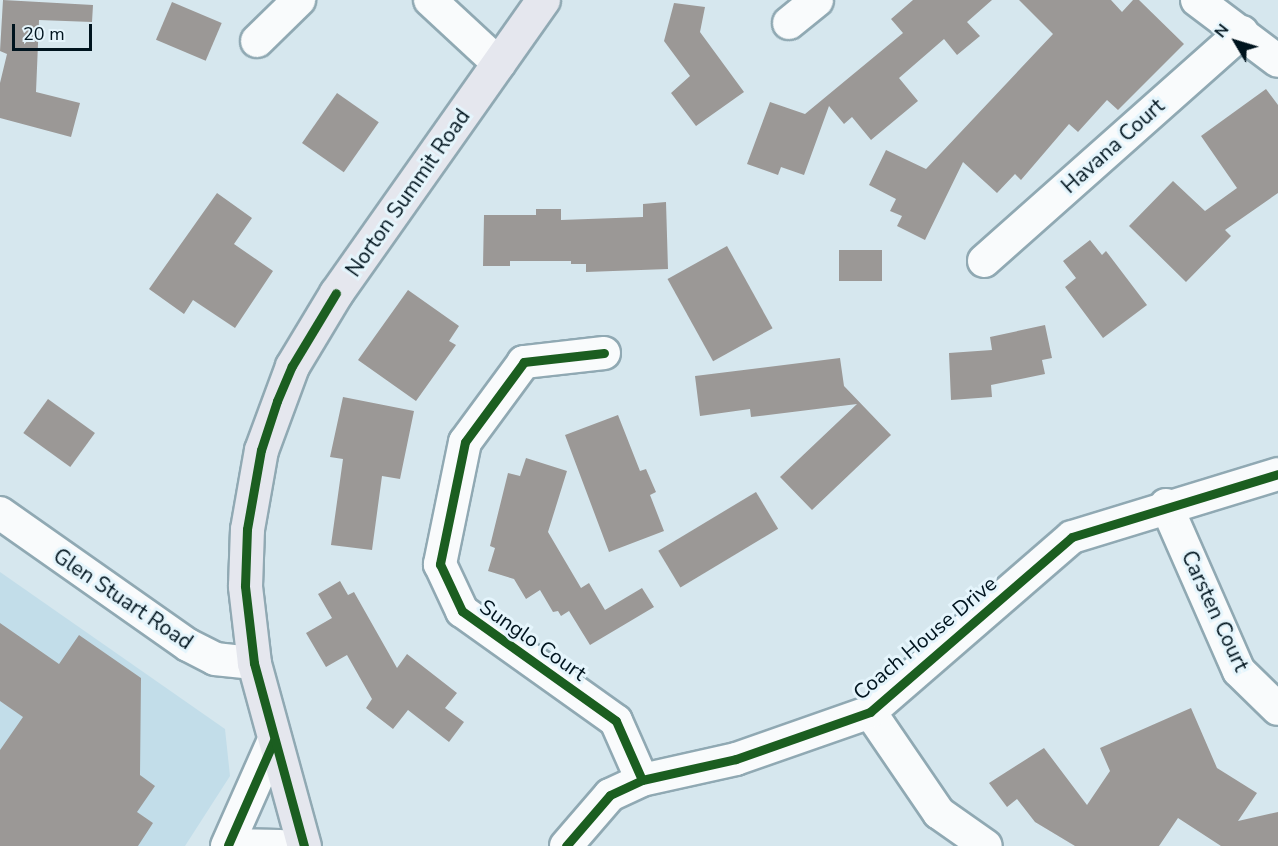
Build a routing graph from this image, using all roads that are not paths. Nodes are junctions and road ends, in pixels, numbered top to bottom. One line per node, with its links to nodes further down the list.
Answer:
1 (299, 0): 8 (street)
2 (430, 0): 10 (street)
3 (543, 0): 10 (main road, Norton Summit Road)
4 (817, 0): 6 (street)
5 (1197, 0): 7 (street)
6 (789, 23)
7 (1242, 32): 9 (street); 11 (street, Havana Court)
8 (257, 41)
9 (1278, 61)
10 (499, 64): 16 (main road, Norton Summit Road)
11 (984, 261)
12 (604, 353): 20 (street, Sunglo Court)
13 (1278, 474): 14 (street, Coach House Drive)
14 (1166, 505): 17 (street, Carsten Court); 18 (street, Coach House Drive)
15 (0, 513): 16 (street, Glen Stuart Road)
16 (254, 663): 19 (main road, Norton Summit Road)
17 (1278, 709)
18 (870, 712): 20 (street, Coach House Drive); 25 (street)
19 (274, 740): 21 (street); 23 (main road, Norton Summit Road)
20 (642, 780): 24 (street, Coach House Drive)
21 (227, 846): 22 (street)
22 (280, 846)
23 (303, 846)
24 (566, 846)
25 (986, 846)

